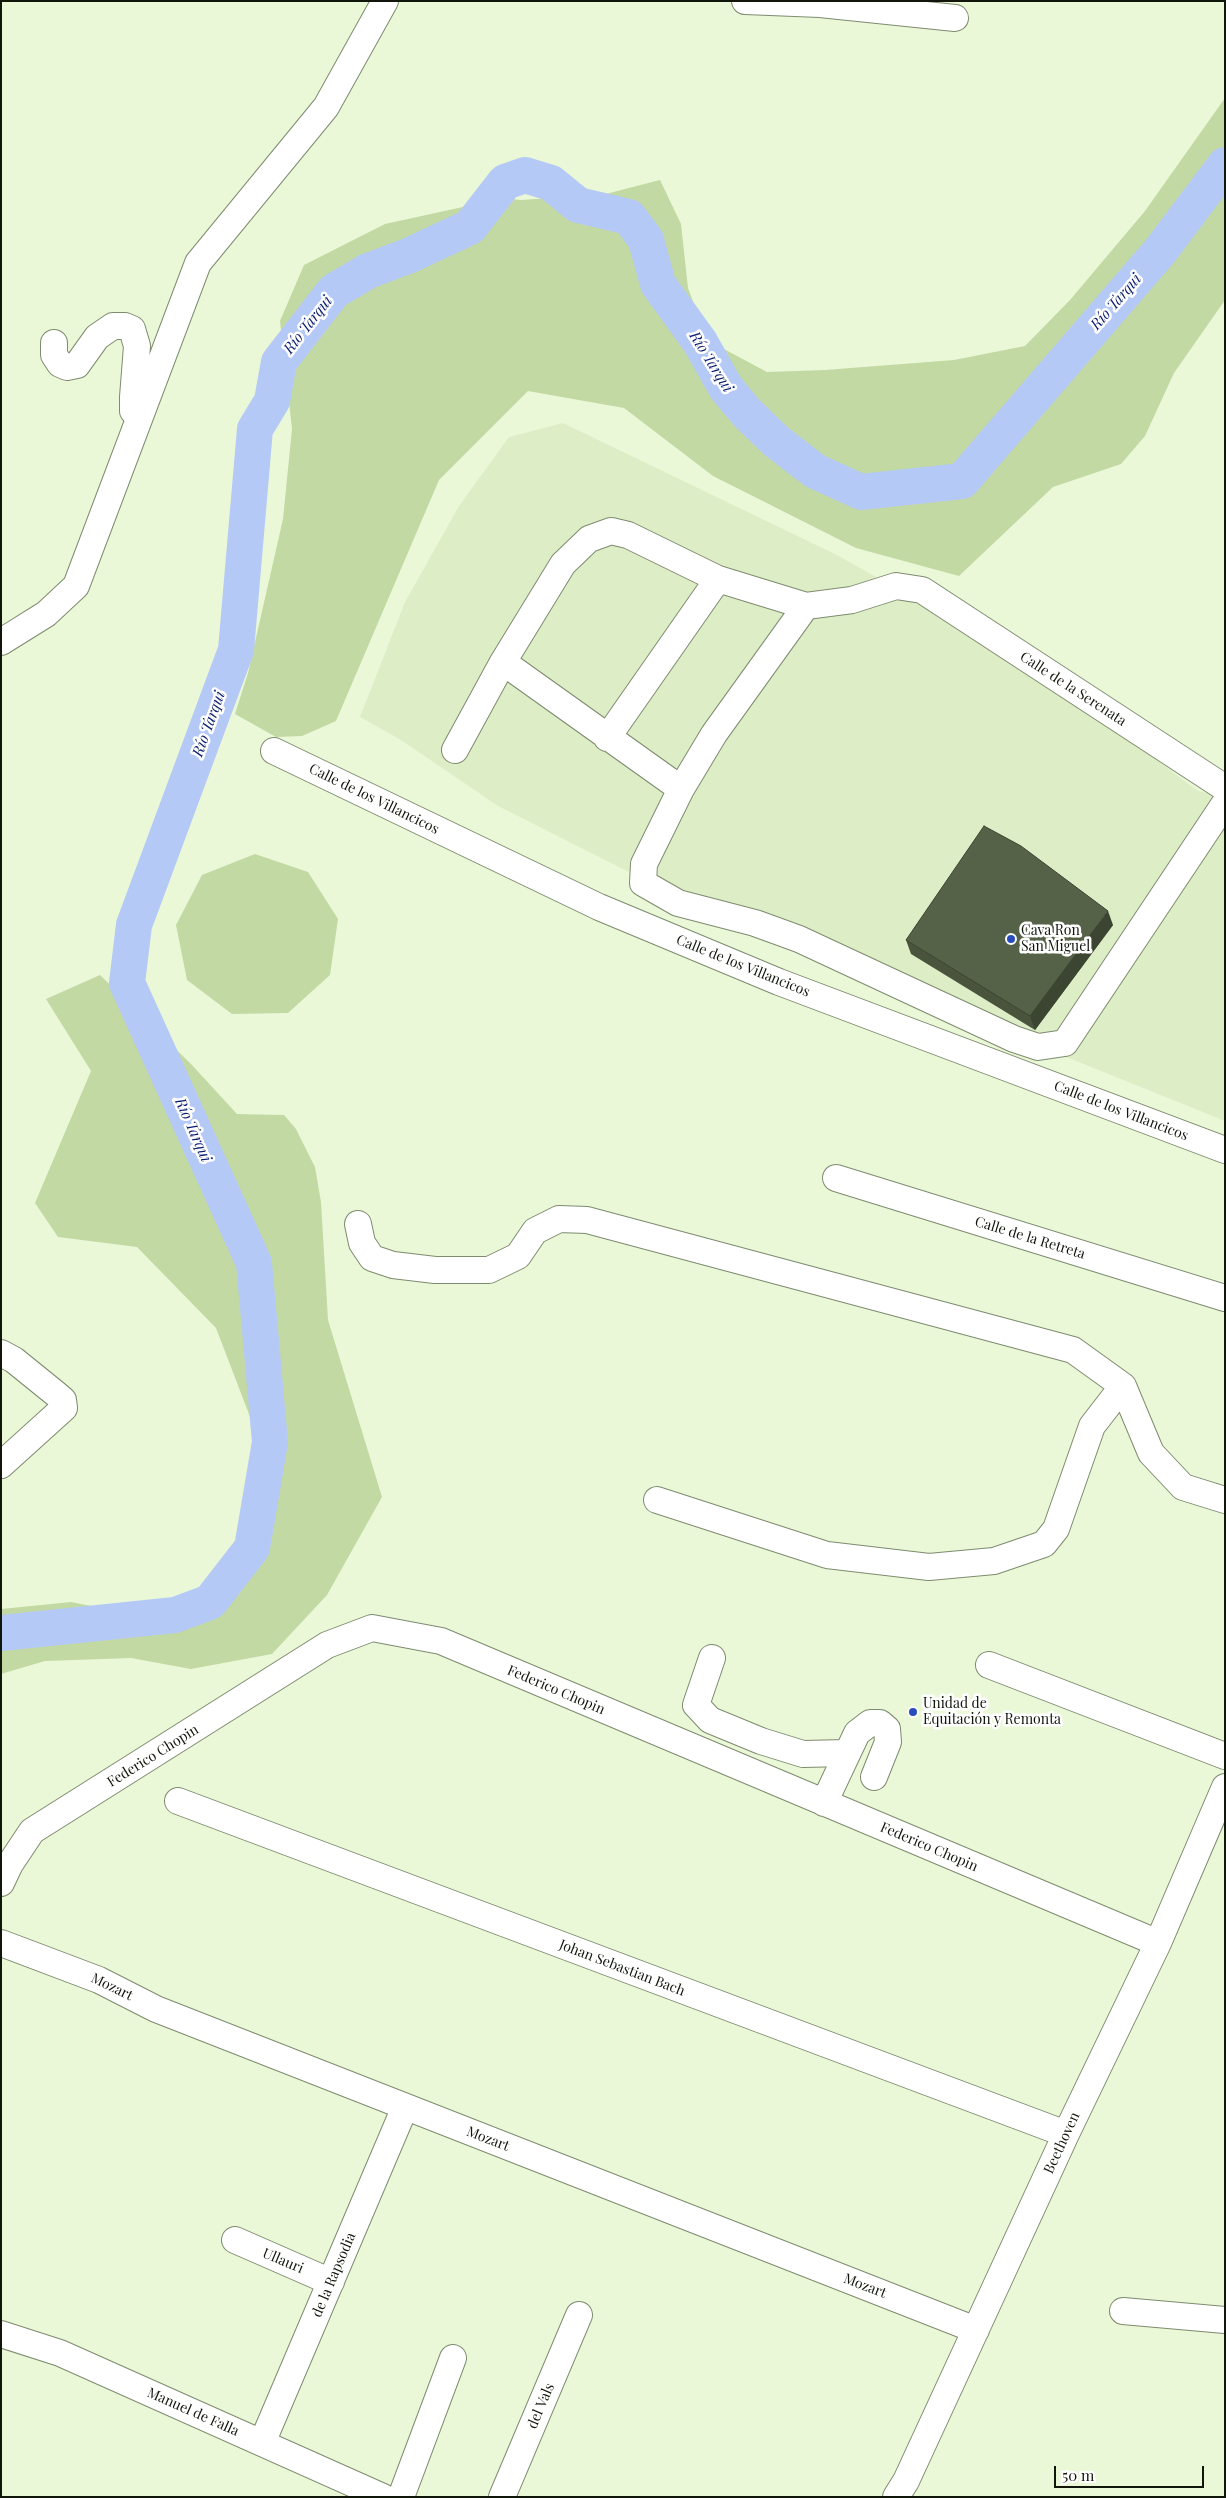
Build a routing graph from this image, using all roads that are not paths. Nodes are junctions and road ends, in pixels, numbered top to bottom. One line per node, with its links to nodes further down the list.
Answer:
1 (385, 1): 5 (street)
2 (745, 1): 3 (street)
3 (955, 18)
4 (54, 343): 5 (street)
5 (134, 427): 8 (street)
6 (718, 579): 7 (street); 9 (street); 10 (street)
7 (806, 606): 13 (street, Calle de la Serenata); 14 (street)
8 (1, 642)
9 (503, 662): 10 (street); 11 (street)
10 (607, 738): 14 (street)
11 (455, 750)
12 (274, 751): 16 (street, Calle de los Villancicos)
13 (1225, 788)
14 (682, 789): 15 (street)
15 (1225, 803)
16 (1225, 1150)
17 (836, 1178): 19 (street, Calle de la Retreta)
18 (358, 1224): 21 (street)
19 (1225, 1298)
20 (1, 1353): 22 (street)
21 (1123, 1386): 23 (street); 24 (street)
22 (1, 1465)
23 (657, 1500)
24 (1225, 1500)
25 (712, 1658): 27 (street)
26 (989, 1665): 28 (street)
27 (846, 1753): 29 (street); 32 (street)
28 (1225, 1756)
29 (874, 1777)
30 (178, 1801): 37 (street, Johan Sebastian Bach)
31 (1222, 1801): 35 (street, Beethoven)
32 (824, 1803): 33 (street, Federico Chopin); 35 (street, Federico Chopin)
33 (1, 1883)
34 (1, 1943): 36 (street, Mozart)
35 (1158, 1943): 37 (street, Beethoven)
36 (405, 2107): 39 (street, de la Rapsodia); 43 (street, Mozart)
37 (1066, 2134): 43 (street, Beethoven)
38 (235, 2240): 39 (street, Ullauri)
39 (331, 2282): 46 (street, de la Rapsodia)
40 (1123, 2311): 42 (street)
41 (579, 2314): 49 (street, del Vals)
42 (1225, 2320)
43 (976, 2330): 50 (street, Beethoven)
44 (1, 2334): 46 (street, Manuel de Falla)
45 (453, 2358): 48 (street)
46 (262, 2443): 47 (street, Manuel de Falla)
47 (383, 2497)
48 (402, 2497)
49 (502, 2497)
50 (896, 2497)

